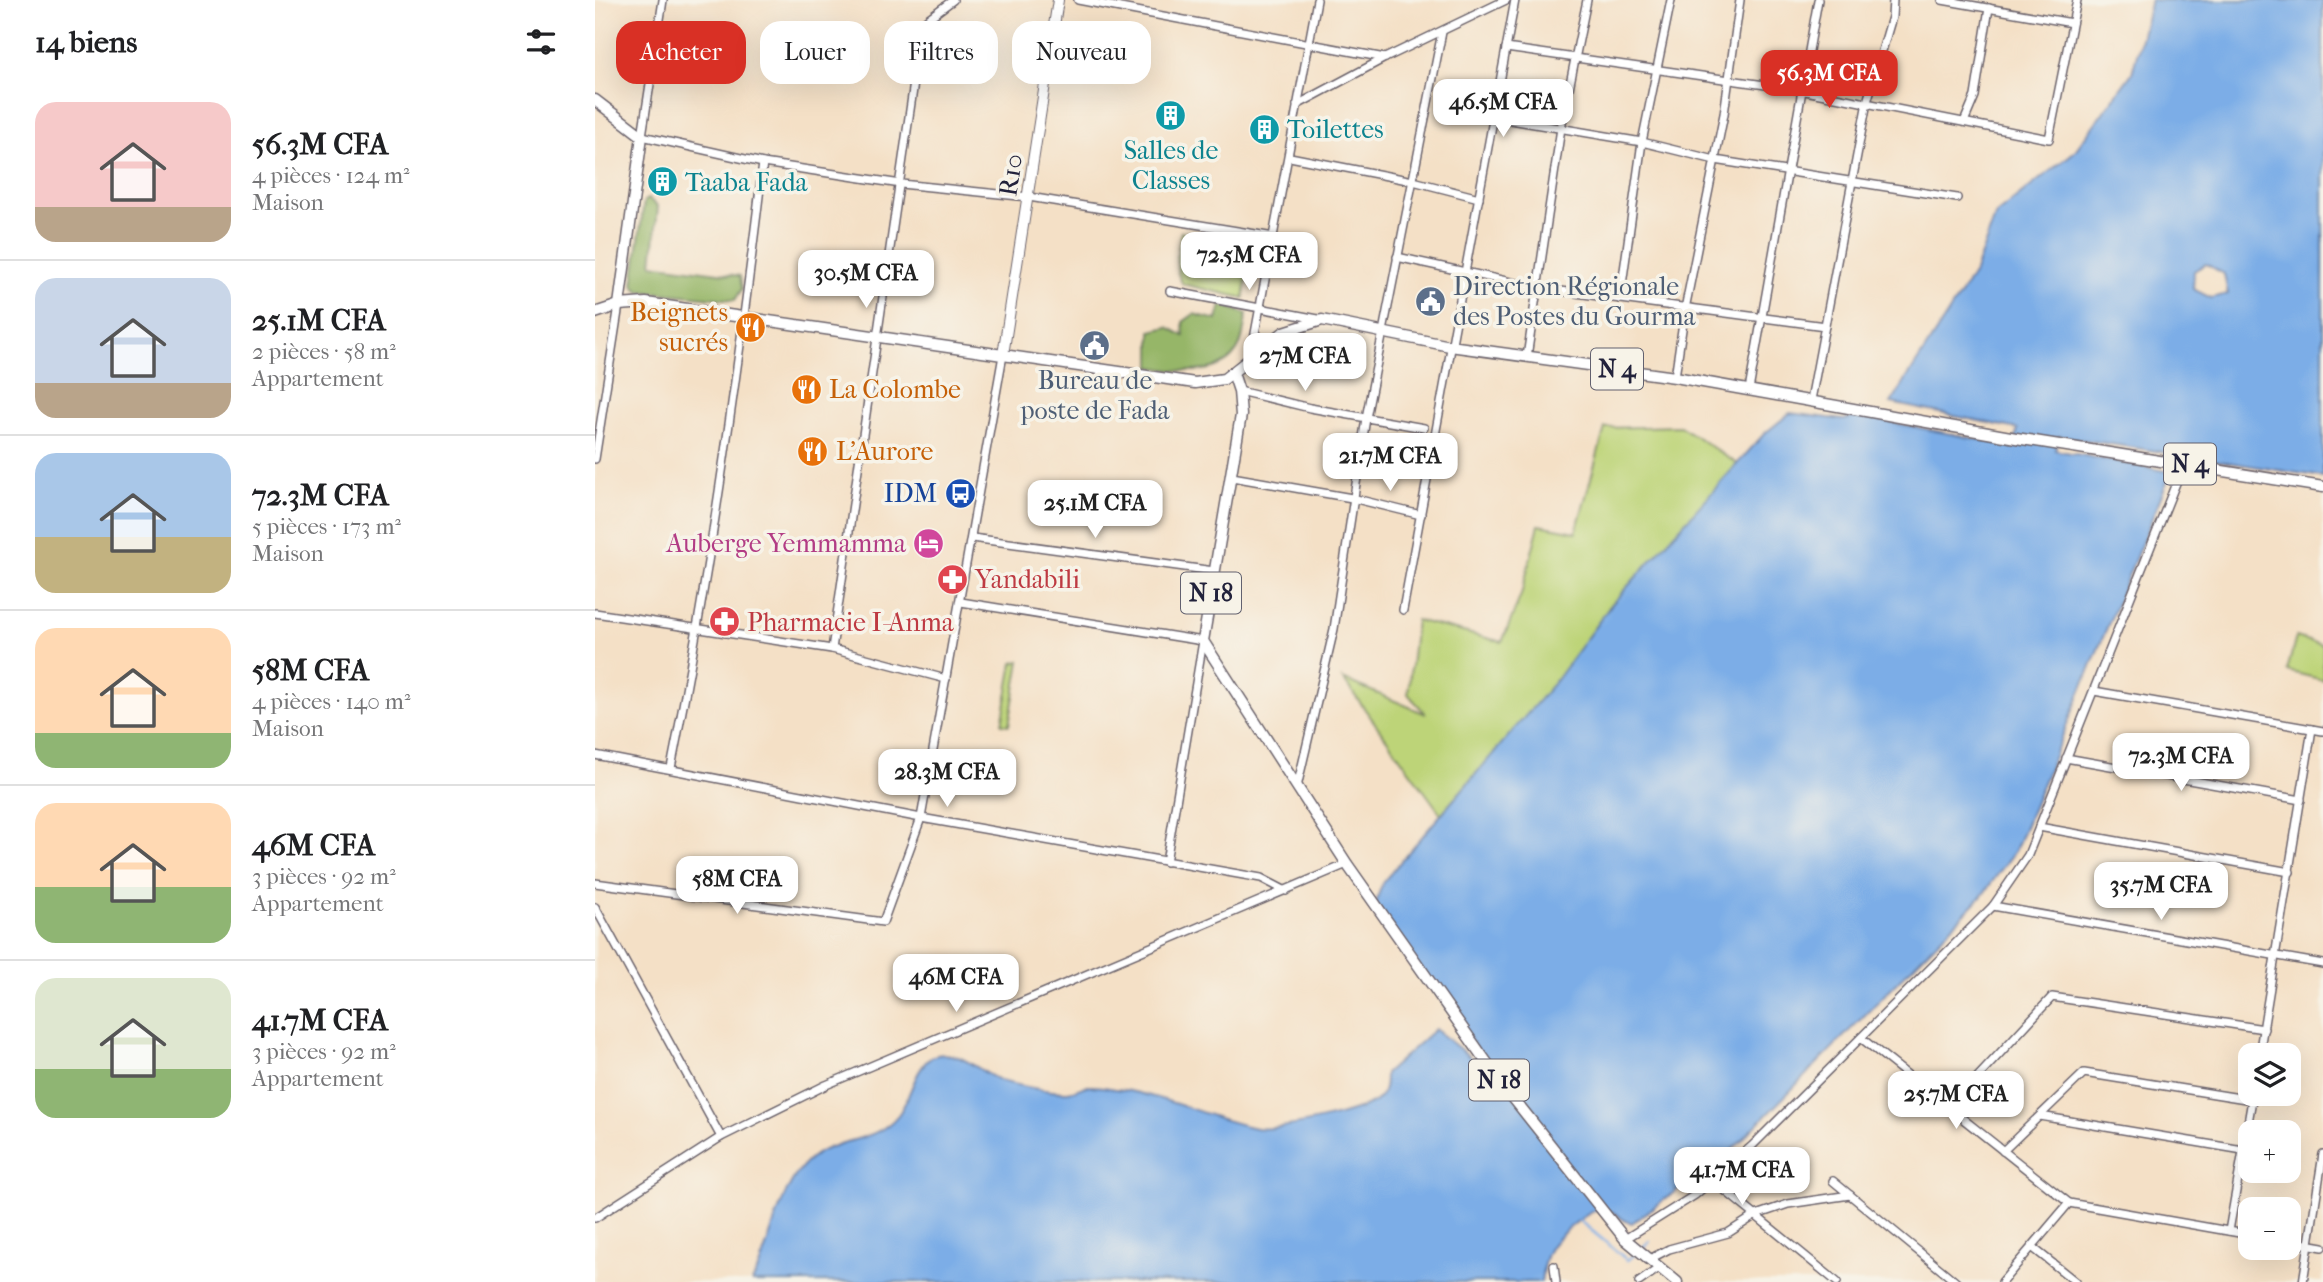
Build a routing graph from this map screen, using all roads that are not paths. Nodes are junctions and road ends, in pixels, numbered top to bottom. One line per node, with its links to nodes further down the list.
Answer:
1 (663, 0): 32 (street)
2 (953, 0): 40 (street)
3 (1058, 0): 41 (main road, R10)
4 (1078, 0): 19 (street)
5 (1317, 0): 19 (street)
6 (1506, 0): 18 (street)
7 (1515, 0): 20 (street)
8 (1587, 0): 22 (street)
9 (1671, 0): 23 (street)
10 (1740, 0): 24 (street)
11 (1818, 0): 25 (street)
12 (1893, 0): 27 (street)
13 (1942, 0): 15 (street)
14 (2077, 0): 17 (street)
15 (1972, 3): 16 (street)
16 (1990, 8): 17 (street); 30 (street)
17 (2072, 23): 30 (street)
18 (1442, 32): 21 (street); 39 (street)
19 (1308, 42): 21 (street); 28 (street)
20 (1506, 48): 22 (street); 29 (street)
21 (1385, 58): 28 (street)
22 (1577, 60): 23 (street); 31 (street)
23 (1657, 67): 24 (street); 33 (street)
24 (1728, 81): 25 (street); 35 (street)
25 (1800, 90): 27 (street); 37 (street)
26 (595, 100): 32 (main road)
27 (1867, 102): 30 (street); 38 (street)
28 (1297, 105): 34 (street)
29 (1493, 117): 31 (street); 42 (street)
30 (1964, 122)
31 (1561, 128): 33 (street); 47 (street)
32 (642, 136): 36 (street); 50 (main road)
33 (1642, 142): 35 (street); 49 (street)
34 (1290, 157): 39 (street); 44 (street)
35 (1715, 160): 37 (street); 52 (street)
36 (763, 163): 40 (street); 55 (street)
37 (1787, 171): 38 (street); 54 (street)
38 (1852, 180): 43 (street); 57 (street)
39 (1413, 181): 42 (street); 45 (street)
40 (901, 184): 41 (street); 59 (street)
41 (1030, 197): 44 (street); 61 (main road, R10)
42 (1479, 198): 46 (street)
43 (1957, 198)
44 (1274, 237): 51 (street)
45 (1397, 257): 46 (street); 58 (street)
46 (1466, 273): 47 (street); 60 (street)
47 (1538, 288): 49 (street); 63 (street)
48 (1170, 291): 51 (street)
49 (1620, 299): 52 (street)
50 (619, 305): 53 (main road, N 4); 55 (main road, N 4); 71 (street)
51 (1261, 309): 56 (street); 62 (street)
52 (1685, 309): 54 (street); 65 (street)
53 (595, 313)
54 (1762, 316): 57 (street); 66 (street)
55 (745, 318): 59 (main road, N 4); 82 (street)
56 (1322, 320): 58 (main road, N 4); 62 (main road, N 4)
57 (1825, 326): 68 (street)
58 (1384, 333): 60 (main road, N 4); 69 (street)
59 (876, 334): 61 (main road, N 4); 84 (street)
60 (1450, 346): 63 (main road, N 4); 76 (street)
61 (1003, 355): 64 (main road, N 4); 77 (street)
62 (1251, 355): 64 (main road, N 4)
63 (1527, 357): 65 (main road, N 4)
64 (1233, 373): 67 (main road, N 18)
65 (1675, 377): 66 (main road, N 4)
66 (1749, 390): 68 (main road, N 4)
67 (1239, 391): 69 (street); 73 (main road, N 18)
68 (1811, 400): 72 (main road, N 4)
69 (1366, 418): 70 (street); 75 (street)
70 (1425, 428)
71 (595, 459)
72 (2184, 463): 74 (main road, N 4); 86 (street)
73 (1232, 477): 75 (street); 78 (main road, N 18)
74 (2323, 487)
75 (1352, 498): 76 (street); 92 (street)
76 (1421, 515): 80 (street)
77 (972, 538): 78 (street); 79 (street)
78 (1214, 571): 83 (main road, N 18)
79 (961, 602): 83 (street); 85 (street)
80 (1402, 610)
81 (595, 613): 82 (street)
82 (699, 629): 84 (street); 91 (street)
83 (1203, 641): 92 (main road, N 18); 96 (street)
84 (832, 649): 85 (street)
85 (946, 679): 94 (street)
86 (2094, 691): 87 (street); 90 (street)
87 (2312, 729): 88 (street); 93 (street)
88 (2323, 731)
89 (595, 755): 91 (street)
90 (2066, 758): 93 (street); 95 (street)
91 (671, 768): 94 (street)
92 (1296, 789): 97 (main road, N 18)
93 (2301, 800): 98 (street)
94 (921, 818): 96 (street); 99 (street)
95 (2039, 827): 98 (street); 101 (street)
96 (1166, 862): 100 (street)
97 (1346, 864): 100 (street); 124 (main road, N 18)
98 (2290, 872): 103 (street)
99 (595, 883)
100 (1286, 891): 111 (street)
101 (1993, 906): 103 (street); 106 (street)
102 (595, 907): 111 (street)
103 (2277, 956): 104 (street); 105 (street)
104 (2323, 964)
105 (2264, 1029): 107 (street); 109 (street)
106 (1861, 1038): 109 (street); 116 (street)
107 (2261, 1043)
108 (2238, 1095): 110 (street)
109 (1949, 1108): 113 (street)
110 (2040, 1116): 112 (street); 113 (street)
111 (721, 1137): 121 (street)
112 (2238, 1149)
113 (2003, 1151): 119 (street)
114 (2323, 1154): 126 (street)
115 (2238, 1179): 122 (street)
116 (1712, 1180): 120 (street); 124 (street)
117 (1833, 1181): 118 (street)
118 (1850, 1195): 120 (street); 136 (street)
119 (2069, 1203): 122 (street); 127 (street)
120 (1756, 1215): 129 (street); 135 (street)
121 (595, 1218)
122 (2229, 1231): 123 (street)
123 (2238, 1233)
124 (1625, 1239): 129 (main road, N 18)
125 (2301, 1244): 126 (street)
126 (2308, 1245): 128 (street); 139 (street)
127 (2032, 1247): 137 (street); 138 (street)
128 (2323, 1247)
129 (1642, 1254): 131 (main road, N 18)
130 (1554, 1266): 132 (street)
131 (1660, 1268): 133 (street); 134 (main road, N 18)
132 (1556, 1282)
133 (1639, 1282)
134 (1677, 1282)
135 (1837, 1282)
136 (1956, 1282)
137 (2002, 1282)
138 (2076, 1282)
139 (2302, 1282)

